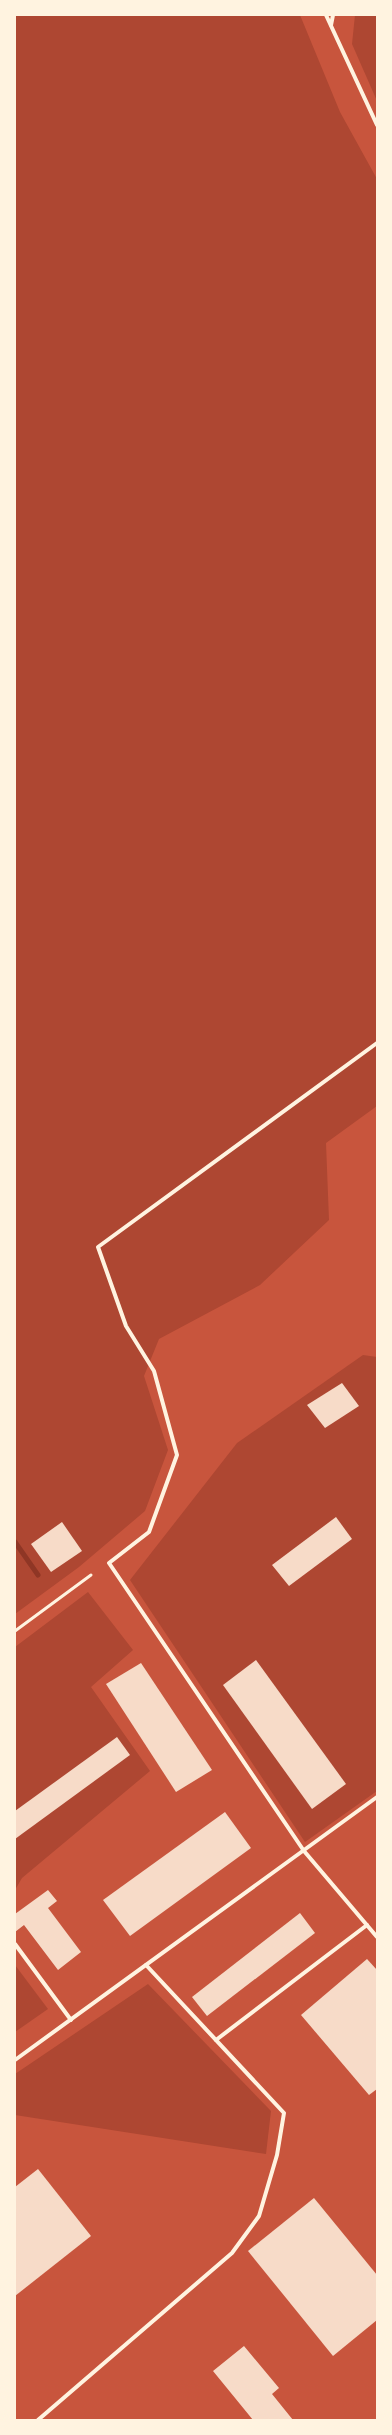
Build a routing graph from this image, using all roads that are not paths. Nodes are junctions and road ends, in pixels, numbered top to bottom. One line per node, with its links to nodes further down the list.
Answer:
1 (326, 15): 3 (lane)
2 (333, 15): 3 (lane)
3 (330, 25): 4 (lane)
4 (377, 125)
5 (377, 1043): 7 (lane)
6 (377, 1797): 7 (lane)
7 (304, 1851): 8 (lane); 11 (lane)
8 (367, 1925): 9 (lane); 13 (lane)
9 (377, 1937)
10 (15, 1944): 12 (lane)
11 (146, 1965): 12 (lane); 13 (lane)
12 (71, 2020): 14 (lane)
13 (216, 2040): 15 (lane)
14 (15, 2060)
15 (38, 2420)

